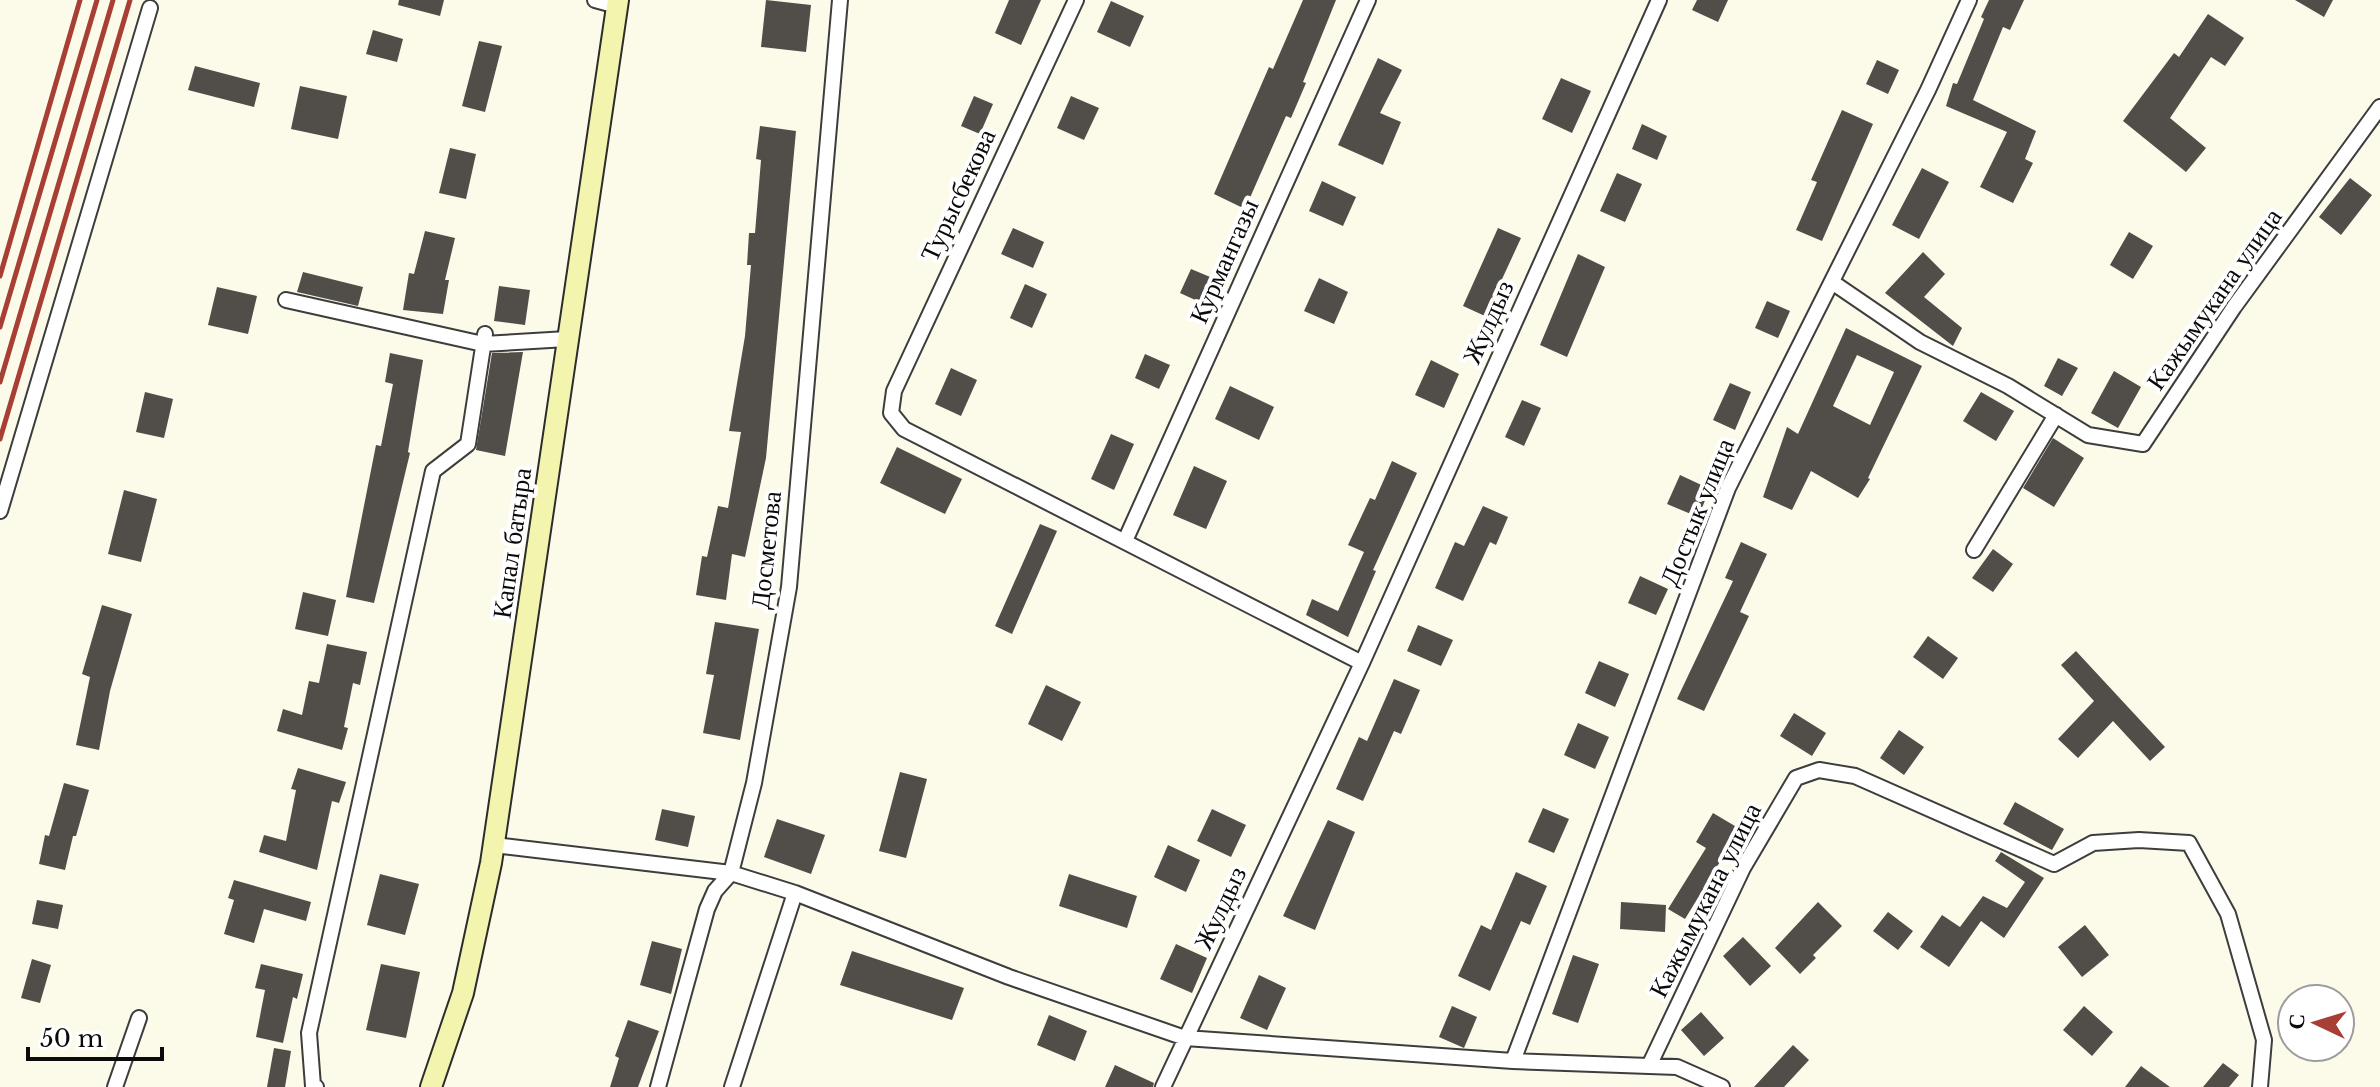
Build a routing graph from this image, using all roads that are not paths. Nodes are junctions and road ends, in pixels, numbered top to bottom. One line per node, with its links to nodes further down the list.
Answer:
1 (595, 0): 7 (street)
2 (840, 0): 20 (street, Досметова)
3 (1076, 0): 16 (street, Турысбекова)
4 (1368, 0): 16 (street, Курмангазы)
5 (1659, 0): 18 (street, Жулдыз)
6 (1969, 0): 10 (street, Достык улица)
7 (618, 3): 13 (main road, Капал батыра)
8 (150, 8): 15 (street)
9 (2380, 107): 14 (street, Кажымукана улица)
10 (1832, 282): 14 (street, Кажымукана улица); 24 (street, Достык улица)
11 (286, 300): 12 (street)
12 (484, 339): 13 (street); 27 (street)
13 (567, 339): 19 (main road, Капал батыра)
14 (2056, 415): 17 (street)
15 (0, 511)
16 (1125, 541): 18 (street)
17 (1974, 550)
18 (1362, 663): 23 (street, Жулдыз)
19 (494, 845): 20 (street); 28 (main road, Капал батыра)
20 (731, 873): 21 (street); 29 (street, Досметова)
21 (795, 893): 23 (street); 30 (street)
22 (139, 1018): 26 (street)
23 (1185, 1038): 24 (street); 31 (street, Жулдыз)
24 (1513, 1061): 25 (street)
25 (1649, 1066): 32 (street); 33 (street, Кажымукана улица)
26 (115, 1087)
27 (316, 1087)
28 (431, 1087)
29 (658, 1087)
30 (732, 1087)
31 (1163, 1087)
32 (1722, 1087)
33 (2260, 1087)

